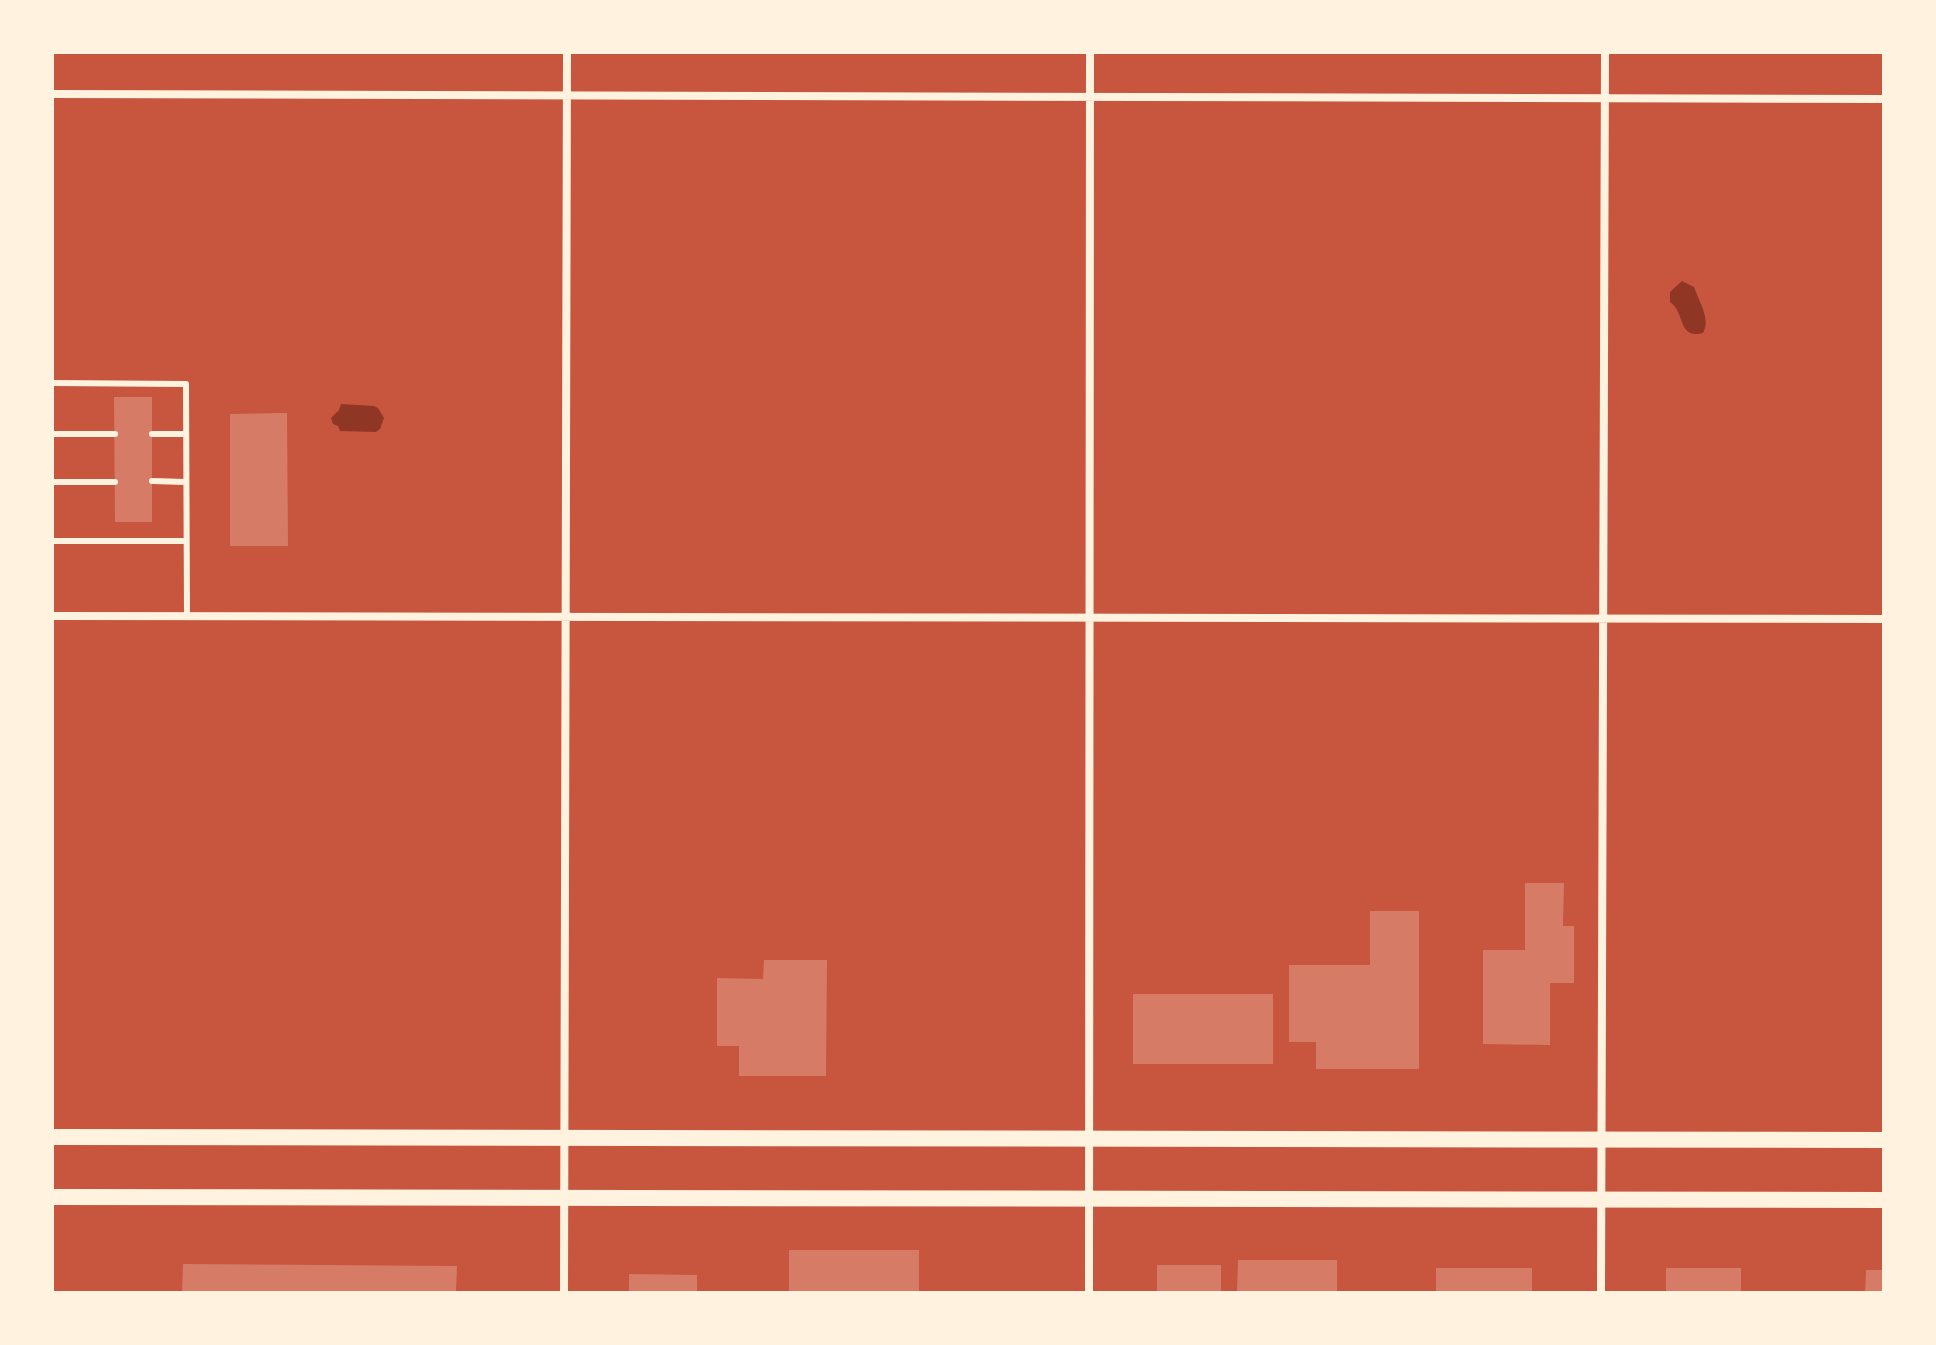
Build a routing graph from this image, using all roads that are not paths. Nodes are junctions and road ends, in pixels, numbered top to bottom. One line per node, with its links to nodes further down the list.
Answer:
1 (567, 52): 5 (street)
2 (1090, 52): 6 (street)
3 (1605, 52): 7 (street)
4 (52, 94): 5 (street)
5 (567, 96): 6 (street); 22 (street)
6 (1090, 97): 7 (street); 23 (street)
7 (1605, 98): 8 (street); 24 (street)
8 (1884, 99)
9 (52, 383): 13 (lane)
10 (52, 434): 11 (lane)
11 (115, 434)
12 (152, 434): 13 (lane)
13 (186, 434): 17 (lane)
14 (152, 481): 17 (lane)
15 (52, 482): 16 (lane)
16 (115, 482)
17 (186, 482): 19 (lane)
18 (52, 541): 19 (lane)
19 (186, 541): 21 (lane)
20 (52, 616): 21 (street)
21 (187, 616): 22 (street)
22 (565, 617): 23 (street); 27 (street)
23 (1090, 618): 24 (street); 28 (street)
24 (1603, 619): 25 (street); 29 (street)
25 (1884, 619)
26 (52, 1137): 27 (main road)
27 (564, 1138): 28 (main road); 32 (street)
28 (1090, 1139): 29 (main road); 33 (street)
29 (1601, 1140): 30 (main road); 34 (street)
30 (1884, 1140)
31 (52, 1197): 32 (main road)
32 (564, 1198): 33 (main road); 36 (street)
33 (1089, 1198): 34 (main road); 37 (street)
34 (1601, 1200): 35 (main road); 38 (street)
35 (1884, 1200)
36 (564, 1293)
37 (1089, 1293)
38 (1601, 1293)

